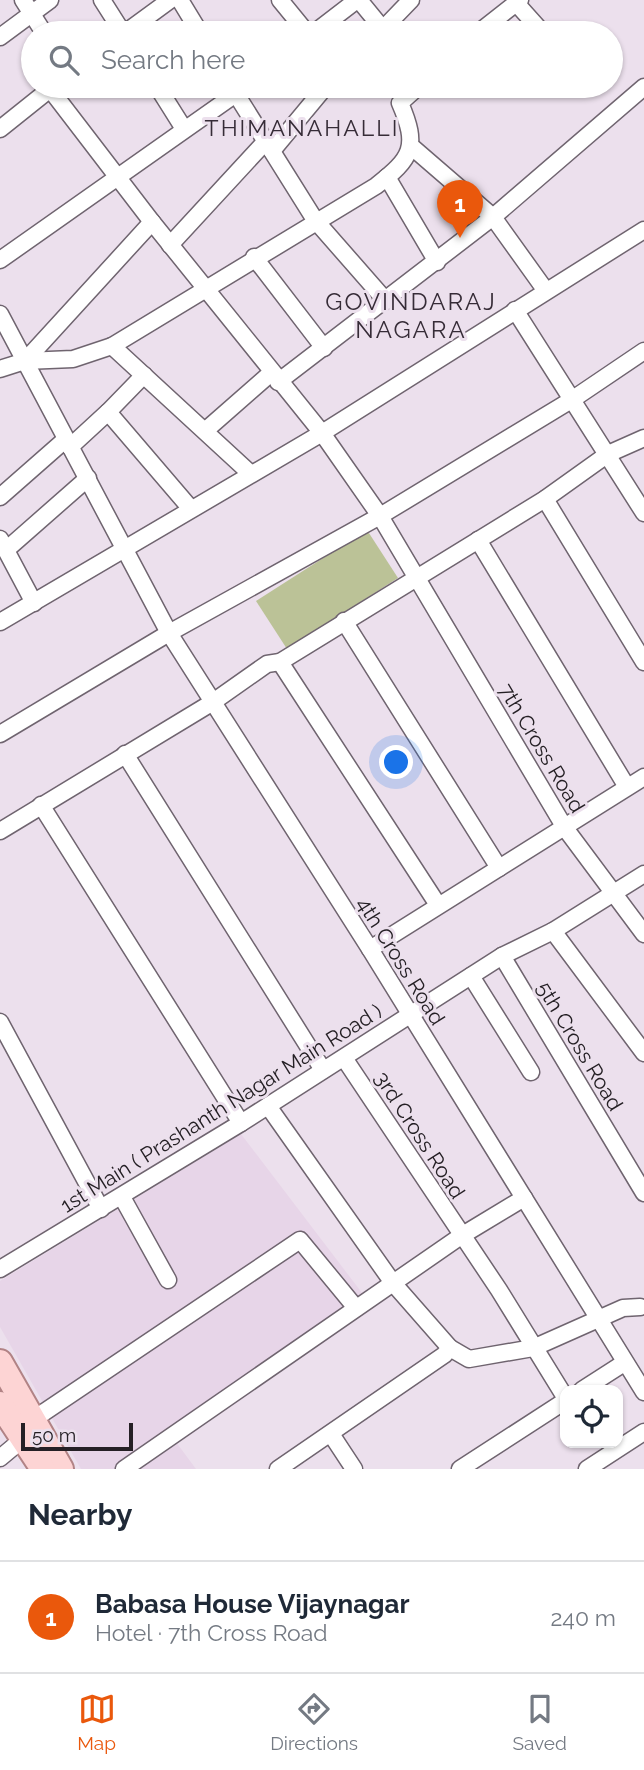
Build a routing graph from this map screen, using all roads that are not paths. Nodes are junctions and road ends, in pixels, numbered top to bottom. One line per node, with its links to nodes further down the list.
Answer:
1 (50, 0): 9 (street)
2 (102, 0): 10 (street)
3 (170, 0): 11 (street)
4 (180, 0): 12 (street)
5 (280, 0): 13 (street)
6 (358, 0): 14 (street); 15 (street)
7 (411, 0): 16 (street)
8 (518, 2): 17 (street); 18 (street)
9 (27, 7): 19 (street)
10 (116, 21)
11 (141, 21)
12 (193, 21)
13 (297, 21)
14 (330, 21)
15 (372, 21)
16 (386, 21)
17 (493, 21)
18 (533, 21)
19 (0, 37)
20 (644, 87): 34 (street)
21 (38, 98): 28 (street)
22 (60, 98): 33 (street, 7th Cross Road)
23 (165, 98): 29 (street)
24 (226, 98): 29 (street)
25 (243, 98): 30 (street)
26 (315, 98): 30 (street)
27 (406, 98): 31 (street)
28 (0, 129)
29 (184, 129): 33 (street)
30 (269, 146): 35 (street); 38 (street)
31 (412, 147): 32 (street); 34 (street)
32 (387, 177): 35 (street); 41 (street)
33 (117, 178): 36 (street, 7th Cross Road); 40 (street)
34 (493, 217): 41 (street); 43 (street)
35 (315, 220): 39 (street); 44 (street)
36 (152, 222): 38 (street, 7th Cross Road); 50 (street)
37 (644, 230): 43 (street)
38 (170, 246): 42 (street, 7th Cross Road)
39 (254, 257): 42 (street); 48 (street)
40 (0, 260)
41 (437, 262): 44 (street)
42 (204, 288): 47 (street); 53 (street, 7th Cross Road)
43 (546, 290): 45 (street)
44 (386, 302): 48 (street)
45 (515, 310): 54 (street); 57 (street)
46 (0, 314): 50 (street, 4th Cross Road)
47 (112, 345): 50 (street); 52 (street)
48 (324, 348): 53 (street)
49 (644, 351): 54 (street)
50 (25, 361): 51 (street); 59 (street, 4th Cross Road)
51 (0, 369)
52 (144, 375): 55 (street); 56 (street)
53 (275, 377): 56 (street); 57 (street, 7th Cross Road)
54 (573, 399): 60 (street); 67 (street)
55 (108, 412): 59 (street); 65 (street)
56 (206, 430): 61 (street)
57 (322, 433): 61 (street); 67 (street, 7th Cross Road)
58 (644, 438): 60 (street)
59 (68, 443): 62 (street, 4th Cross Road); 63 (street)
60 (608, 454): 64 (street); 66 (street)
61 (251, 474): 65 (street)
62 (88, 478): 69 (street); 70 (street, 4th Cross Road)
63 (0, 497)
64 (545, 499): 68 (street); 77 (street)
65 (191, 509): 70 (street)
66 (644, 513)
67 (380, 516): 71 (street, 7th Cross Road); 75 (street)
68 (478, 540): 71 (street); 82 (street)
69 (3, 545): 72 (street)
70 (125, 550): 72 (street); 75 (street, 4th Cross Road)
71 (415, 577): 73 (street); 84 (street, 7th Cross Road)
72 (34, 603): 74 (street)
73 (344, 621): 76 (street); 86 (street)
74 (0, 622)
75 (169, 633): 78 (street, 4th Cross Road); 79 (street)
76 (280, 662): 78 (street); 89 (street)
77 (644, 662)
78 (213, 702): 80 (street); 92 (street, 4th Cross Road)
79 (0, 734)
80 (125, 754): 83 (street); 99 (street)
81 (644, 778): 82 (street)
82 (627, 787): 84 (street)
83 (41, 805): 85 (street); 102 (street)
84 (565, 828): 86 (street); 88 (street, 7th Cross Road)
85 (1, 829)
86 (499, 867): 89 (street)
87 (644, 874): 88 (street, 1st Main ( Prashanth Nagar Main Road ))
88 (612, 894): 90 (street, 1st Main ( Prashanth Nagar Main Road )); 91 (street, 7th Cross Road)
89 (438, 905): 92 (street)
90 (553, 931): 93 (street, 1st Main ( Prashanth Nagar Main Road )); 97 (street)
91 (644, 934)
92 (370, 949): 95 (street, 4th Cross Road)
93 (502, 956): 94 (street, 1st Main ( Prashanth Nagar Main Road )); 103 (street, 5th Cross Road)
94 (471, 976): 95 (street, 1st Main ( Prashanth Nagar Main Road )); 100 (street)
95 (409, 1015): 98 (street, 1st Main ( Prashanth Nagar Main Road )); 105 (street, 4th Cross Road)
96 (0, 1022): 106 (street)
97 (644, 1053)
98 (344, 1058): 99 (street, 1st Main ( Prashanth Nagar Main Road )); 107 (street, 3rd Cross Road)
99 (323, 1070): 101 (street, 1st Main ( Prashanth Nagar Main Road ))
100 (531, 1072)
101 (268, 1106): 102 (street, 1st Main ( Prashanth Nagar Main Road )); 110 (street)
102 (241, 1123): 104 (street, 1st Main ( Prashanth Nagar Main Road ))
103 (644, 1193)
104 (122, 1197): 106 (street, 1st Main ( Prashanth Nagar Main Road )); 109 (street)
105 (524, 1198): 107 (street); 113 (street, 4th Cross Road)
106 (101, 1209): 108 (street, 1st Main ( Prashanth Nagar Main Road ))
107 (461, 1236): 110 (street); 115 (street, 3rd Cross Road)
108 (0, 1269)
109 (168, 1280)
110 (393, 1283): 112 (street); 114 (street)
111 (640, 1307): 113 (street)
112 (356, 1308): 123 (street); 129 (street)
113 (597, 1319): 115 (street); 117 (street, 4th Cross Road)
114 (450, 1348): 115 (street); 125 (street)
115 (533, 1349): 119 (street, 3rd Cross Road)
116 (0, 1362): 123 (main road)
117 (624, 1363): 118 (street); 120 (street, 4th Cross Road)
118 (590, 1385)
119 (560, 1391)
120 (644, 1392)
121 (560, 1402): 132 (street)
122 (0, 1405): 123 (main road)
123 (29, 1429): 126 (street); 127 (main road); 128 (main road)
124 (644, 1432): 133 (street)
125 (331, 1434): 130 (street); 131 (street)
126 (0, 1458)
127 (43, 1469)
128 (61, 1469)
129 (124, 1469)
130 (278, 1469)
131 (354, 1469)
132 (460, 1469)
133 (587, 1469)

